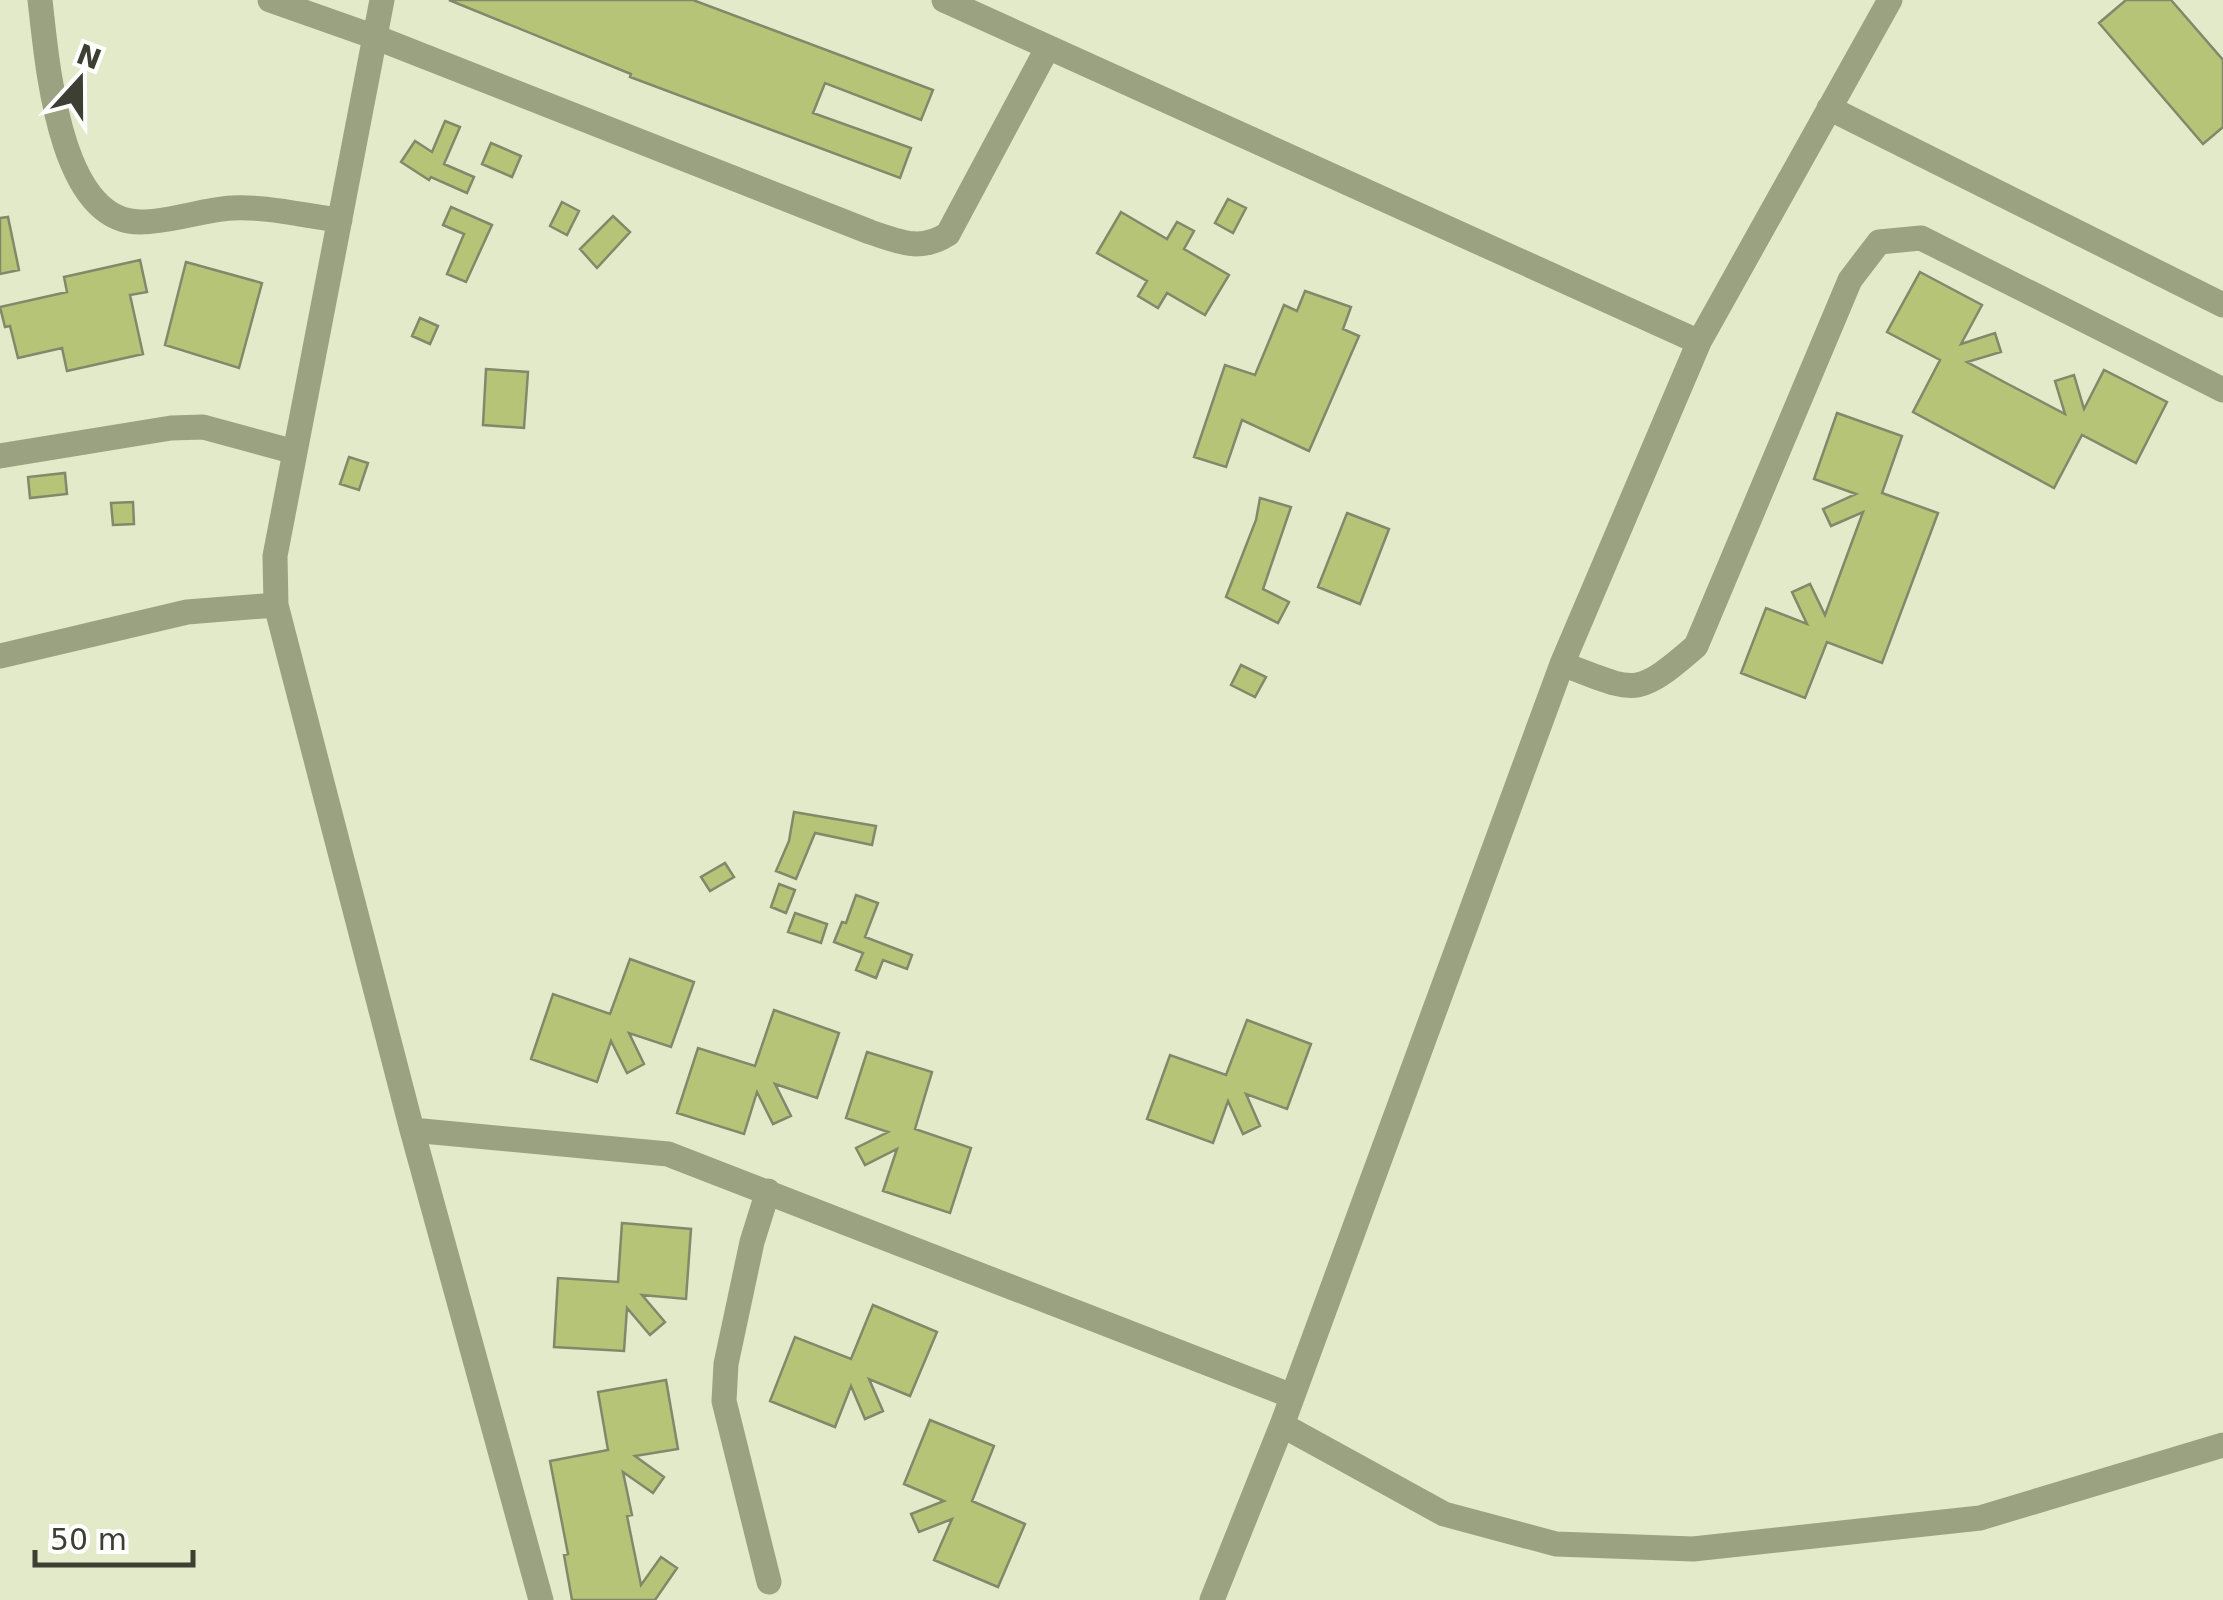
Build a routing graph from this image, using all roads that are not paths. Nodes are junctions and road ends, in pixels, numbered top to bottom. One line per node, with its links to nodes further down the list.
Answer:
1 (40, 0): 9 (street)
2 (270, 0): 6 (street)
3 (382, 0): 6 (street)
4 (944, 0): 7 (street)
5 (1890, 0): 8 (street)
6 (375, 37): 7 (street); 9 (street)
7 (1048, 47): 11 (street)
8 (1829, 108): 10 (street); 11 (street)
9 (340, 220): 13 (street)
10 (2223, 306)
11 (1699, 342): 17 (street)
12 (2223, 390): 17 (street)
13 (295, 452): 14 (street); 15 (street)
14 (0, 456)
15 (276, 606): 16 (street); 18 (street)
16 (0, 656)
17 (1562, 664): 20 (street)
18 (412, 1130): 19 (street); 24 (street)
19 (768, 1190): 20 (street); 23 (street)
20 (1292, 1396): 21 (street)
21 (1282, 1425): 22 (street); 25 (street)
22 (2223, 1445)
23 (768, 1582)
24 (541, 1600)
25 (1212, 1600)

